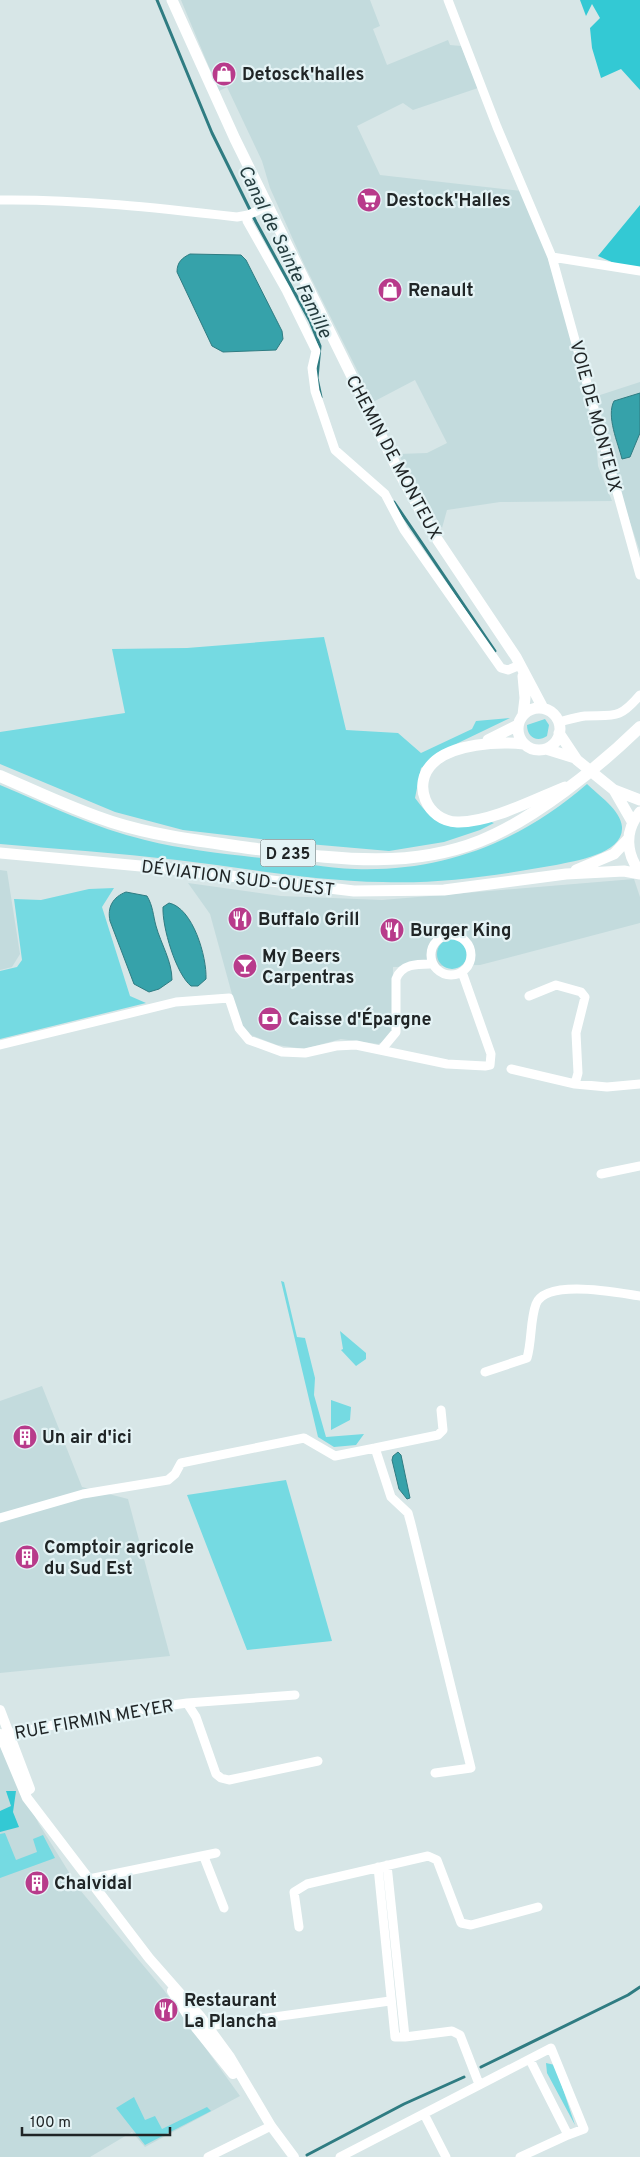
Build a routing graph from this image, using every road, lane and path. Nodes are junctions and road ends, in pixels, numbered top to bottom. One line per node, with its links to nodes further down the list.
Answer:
1 (172, 0): 4 (main road, CHEMIN DE MONTEUX)
2 (448, 0): 6 (street, VOIE DE MONTEUX)
3 (0, 200): 5 (street)
4 (268, 206): 5 (street); 9 (main road, CHEMIN DE MONTEUX)
5 (248, 215): 9 (street)
6 (552, 257): 7 (street); 8 (street, VOIE DE MONTEUX)
7 (640, 272)
8 (640, 575)
9 (521, 668): 11 (main road, CHEMIN DE MONTEUX); 12 (main road)
10 (640, 694): 14 (street)
11 (543, 708): 12 (main road); 14 (main road)
12 (520, 720): 15 (main road); 16 (main road)
13 (640, 727): 20 (main road, D 235)
14 (559, 728): 17 (main road); 18 (main road)
15 (484, 742): 16 (main road); 20 (main road)
16 (524, 744): 17 (main road)
17 (546, 748): 18 (main road)
18 (576, 759): 21 (main road)
19 (0, 776): 20 (main road, D 235)
20 (569, 786)
21 (612, 788): 22 (main road); 24 (main road)
22 (640, 800)
23 (640, 812): 24 (main road)
24 (633, 823): 25 (main road)
25 (629, 838): 27 (main road); 28 (main road)
26 (0, 853): 28 (main road, DÉVIATION SUD-OUEST)
27 (640, 873): 28 (main road)
28 (566, 874)
29 (433, 964): 30 (street); 30 (street); 33 (street)
30 (462, 972): 33 (street)
31 (529, 996): 35 (street)
32 (0, 1045): 33 (street)
33 (381, 1050)
34 (511, 1069): 35 (street)
35 (575, 1084): 36 (street)
36 (640, 1084)
37 (640, 1166): 38 (street)
38 (601, 1174)
39 (640, 1296): 40 (street)
40 (484, 1372)
41 (441, 1410): 42 (street)
42 (375, 1448): 43 (street); 49 (street)
43 (0, 1518)
44 (295, 1695): 45 (street, RUE FIRMIN MEYER)
45 (187, 1703): 47 (street, RUE FIRMIN MEYER); 48 (street, RUE FIRMIN MEYER)
46 (0, 1710): 47 (street)
47 (3, 1735): 53 (street)
48 (318, 1761)
49 (435, 1773)
50 (216, 1854): 51 (street)
51 (204, 1857): 53 (street); 55 (street)
52 (383, 1866): 54 (street); 56 (street); 58 (street); 61 (street)
53 (89, 1879): 57 (street)
54 (538, 1907)
55 (224, 1908)
56 (299, 1927)
57 (166, 1979): 59 (street); 60 (street)
58 (390, 2001): 59 (street); 61 (street)
59 (207, 2026): 60 (street); 64 (street)
60 (196, 2028): 64 (street)
61 (405, 2036): 63 (street)
62 (530, 2060): 63 (street); 67 (street); 67 (street)
63 (479, 2084): 65 (street)
64 (250, 2094): 66 (street)
65 (424, 2114): 70 (street); 71 (street)
66 (270, 2126): 68 (street); 69 (street)
67 (568, 2135): 72 (street)
68 (208, 2157)
69 (294, 2157)
70 (340, 2157)
71 (446, 2157)
72 (520, 2157)

